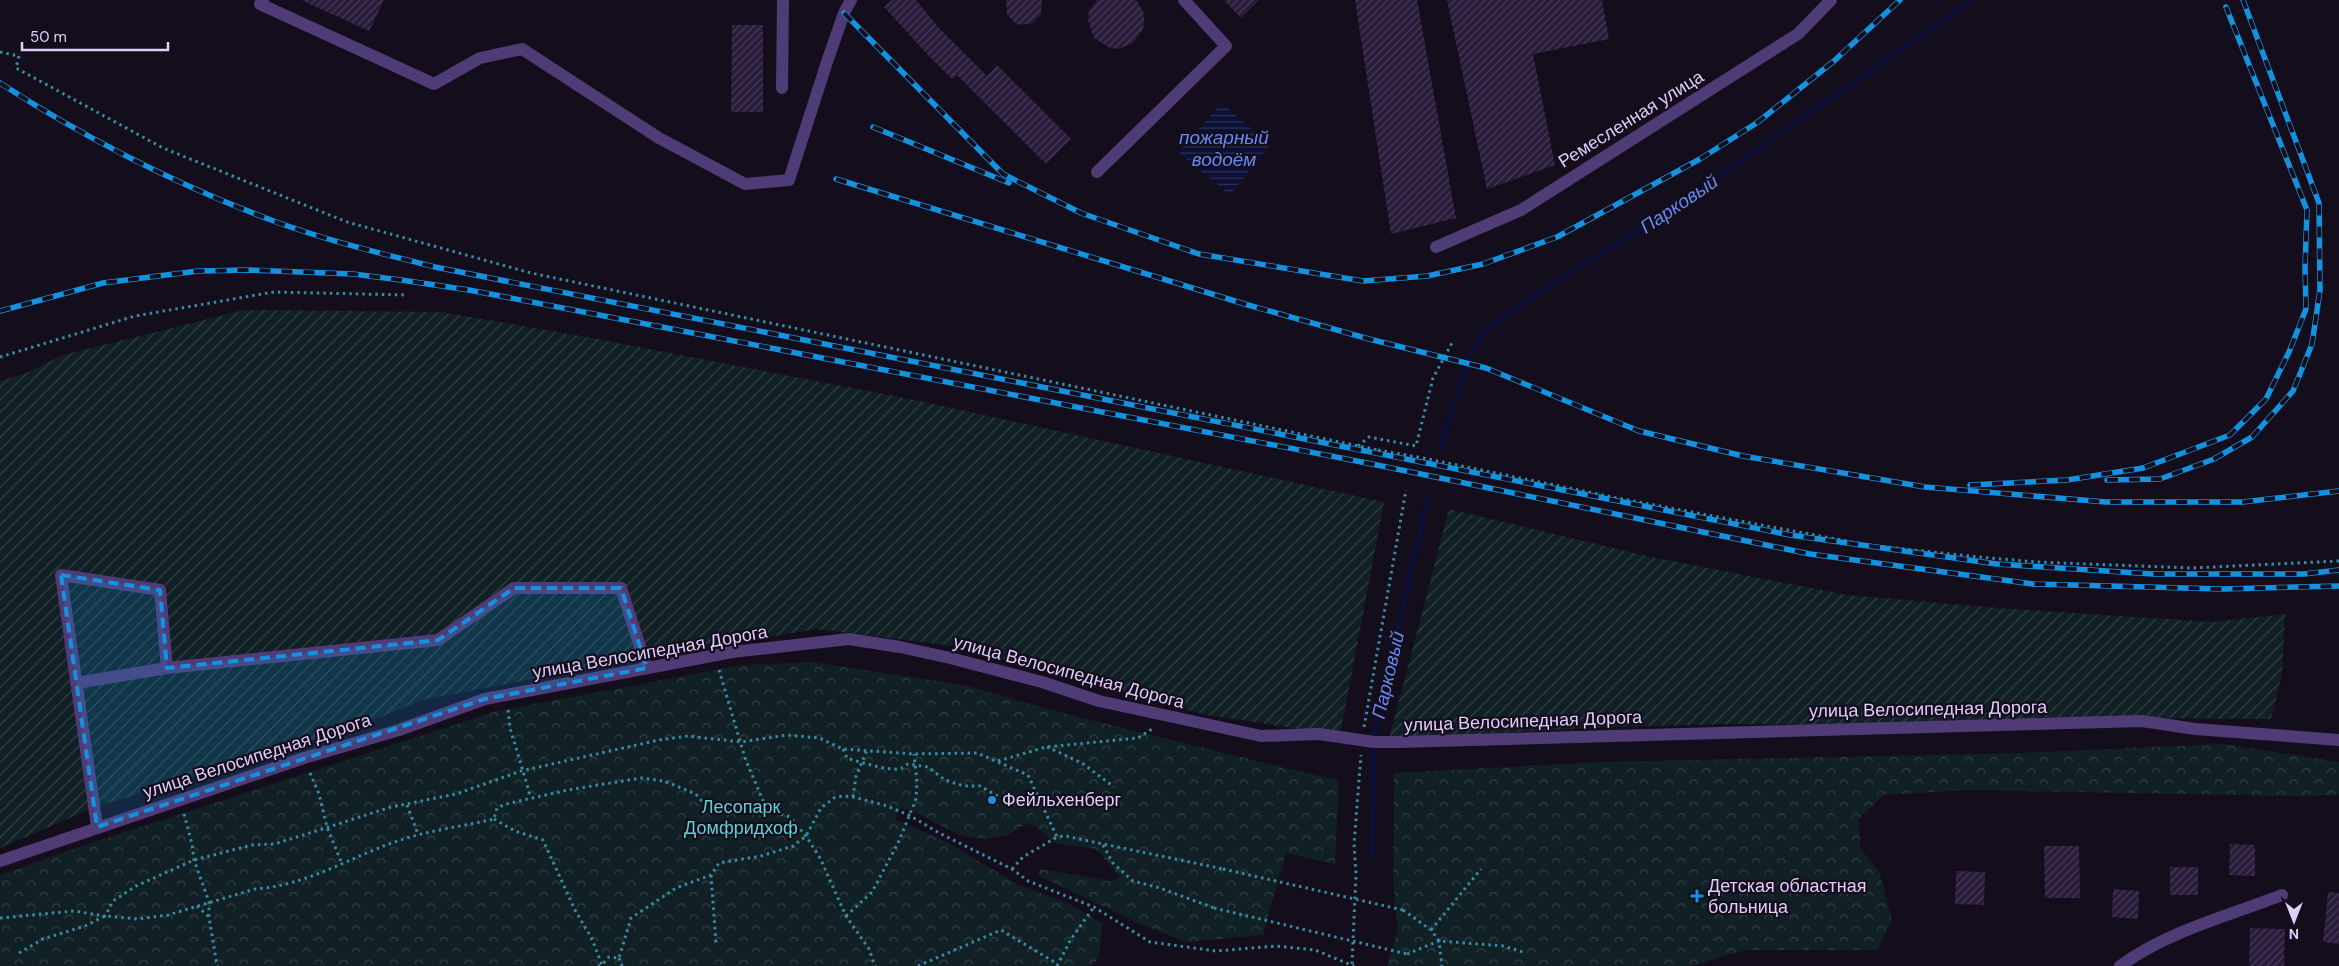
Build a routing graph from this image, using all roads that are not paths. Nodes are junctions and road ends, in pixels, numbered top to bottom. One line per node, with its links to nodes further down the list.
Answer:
1 (263, 0): 3 (street)
2 (783, 0): 6 (street)
3 (851, 0)
4 (1184, 0): 7 (street)
5 (1831, 0): 8 (street, Ремесленная улица)
6 (782, 88)
7 (1097, 172)
8 (1436, 247)
9 (167, 668): 10 (street); 11 (street); 11 (street)
10 (647, 668): 12 (street, улица Велосипедная Дорога); 13 (street, улица Велосипедная Дорога)
11 (76, 683): 13 (street)
12 (2339, 740)
13 (97, 827): 14 (street, улица Велосипедная Дорога)
14 (0, 861)
15 (2282, 894): 16 (street)
16 (2120, 966)

